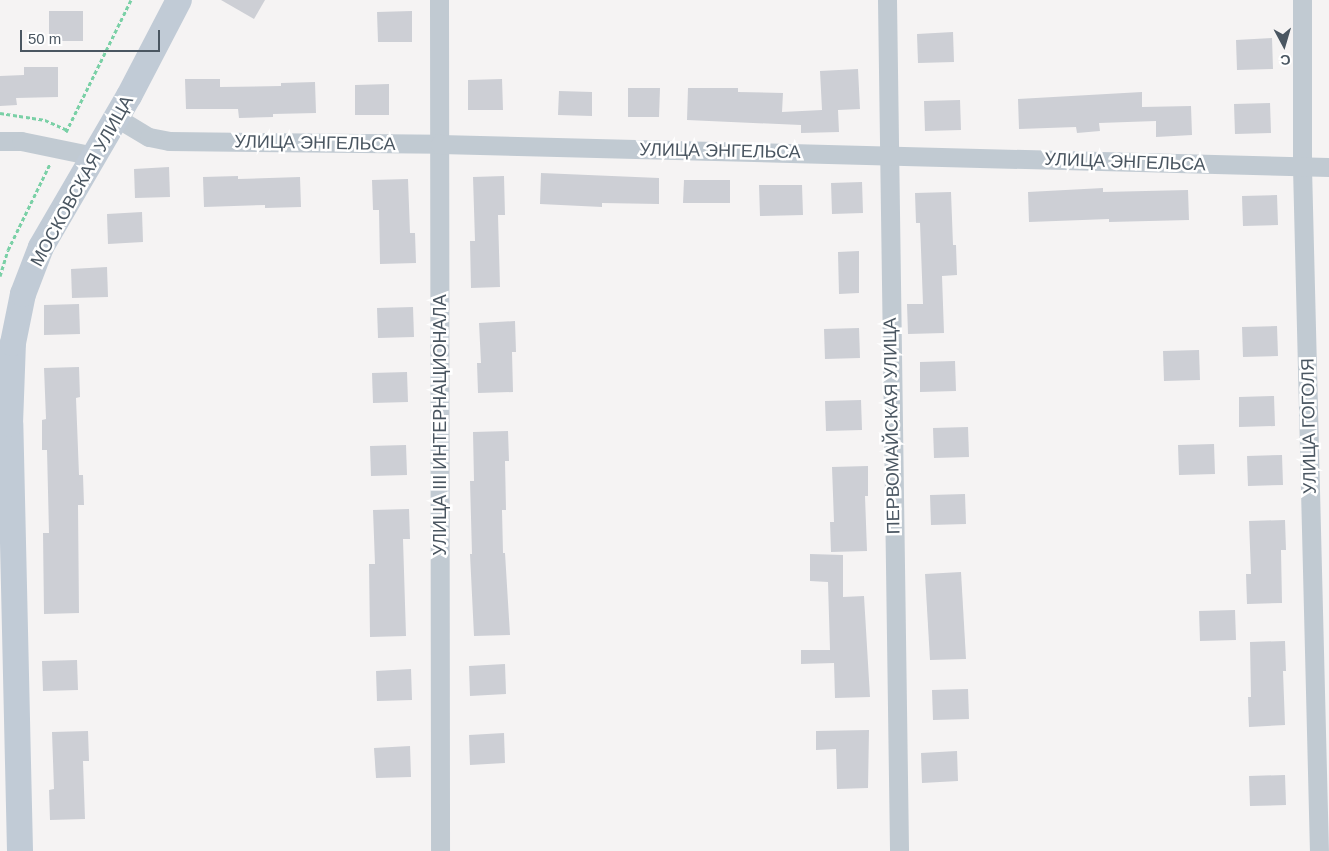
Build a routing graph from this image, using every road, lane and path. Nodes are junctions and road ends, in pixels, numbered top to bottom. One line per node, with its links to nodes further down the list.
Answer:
1 (179, 0): 6 (street, МОСКОВСКАЯ УЛИЦА)
2 (439, 0): 9 (street, УЛИЦА III ИНТЕРНАЦИОНАЛА)
3 (887, 0): 10 (street, ПЕРВОМАЙСКАЯ УЛИЦА)
4 (1302, 0): 12 (street, УЛИЦА ГОГОЛЯ)
5 (0, 113): 7 (path)
6 (117, 118): 9 (street, УЛИЦА ЭНГЕЛЬСА); 11 (street, МОСКОВСКАЯ УЛИЦА)
7 (67, 130)
8 (0, 141): 11 (street)
9 (440, 144): 10 (street, УЛИЦА ЭНГЕЛЬСА); 16 (street, УЛИЦА III ИНТЕРНАЦИОНАЛА)
10 (888, 155): 12 (street, УЛИЦА ЭНГЕЛЬСА); 17 (street, ПЕРВОМАЙСКАЯ УЛИЦА)
11 (94, 156): 14 (street, МОСКОВСКАЯ УЛИЦА)
12 (1302, 167): 13 (street, УЛИЦА ЭНГЕЛЬСА); 18 (street, УЛИЦА ГОГОЛЯ)
13 (1329, 167)
14 (5, 424): 15 (street, МОСКОВСКАЯ УЛИЦА)
15 (20, 851)
16 (440, 851)
17 (898, 851)
18 (1319, 851)

